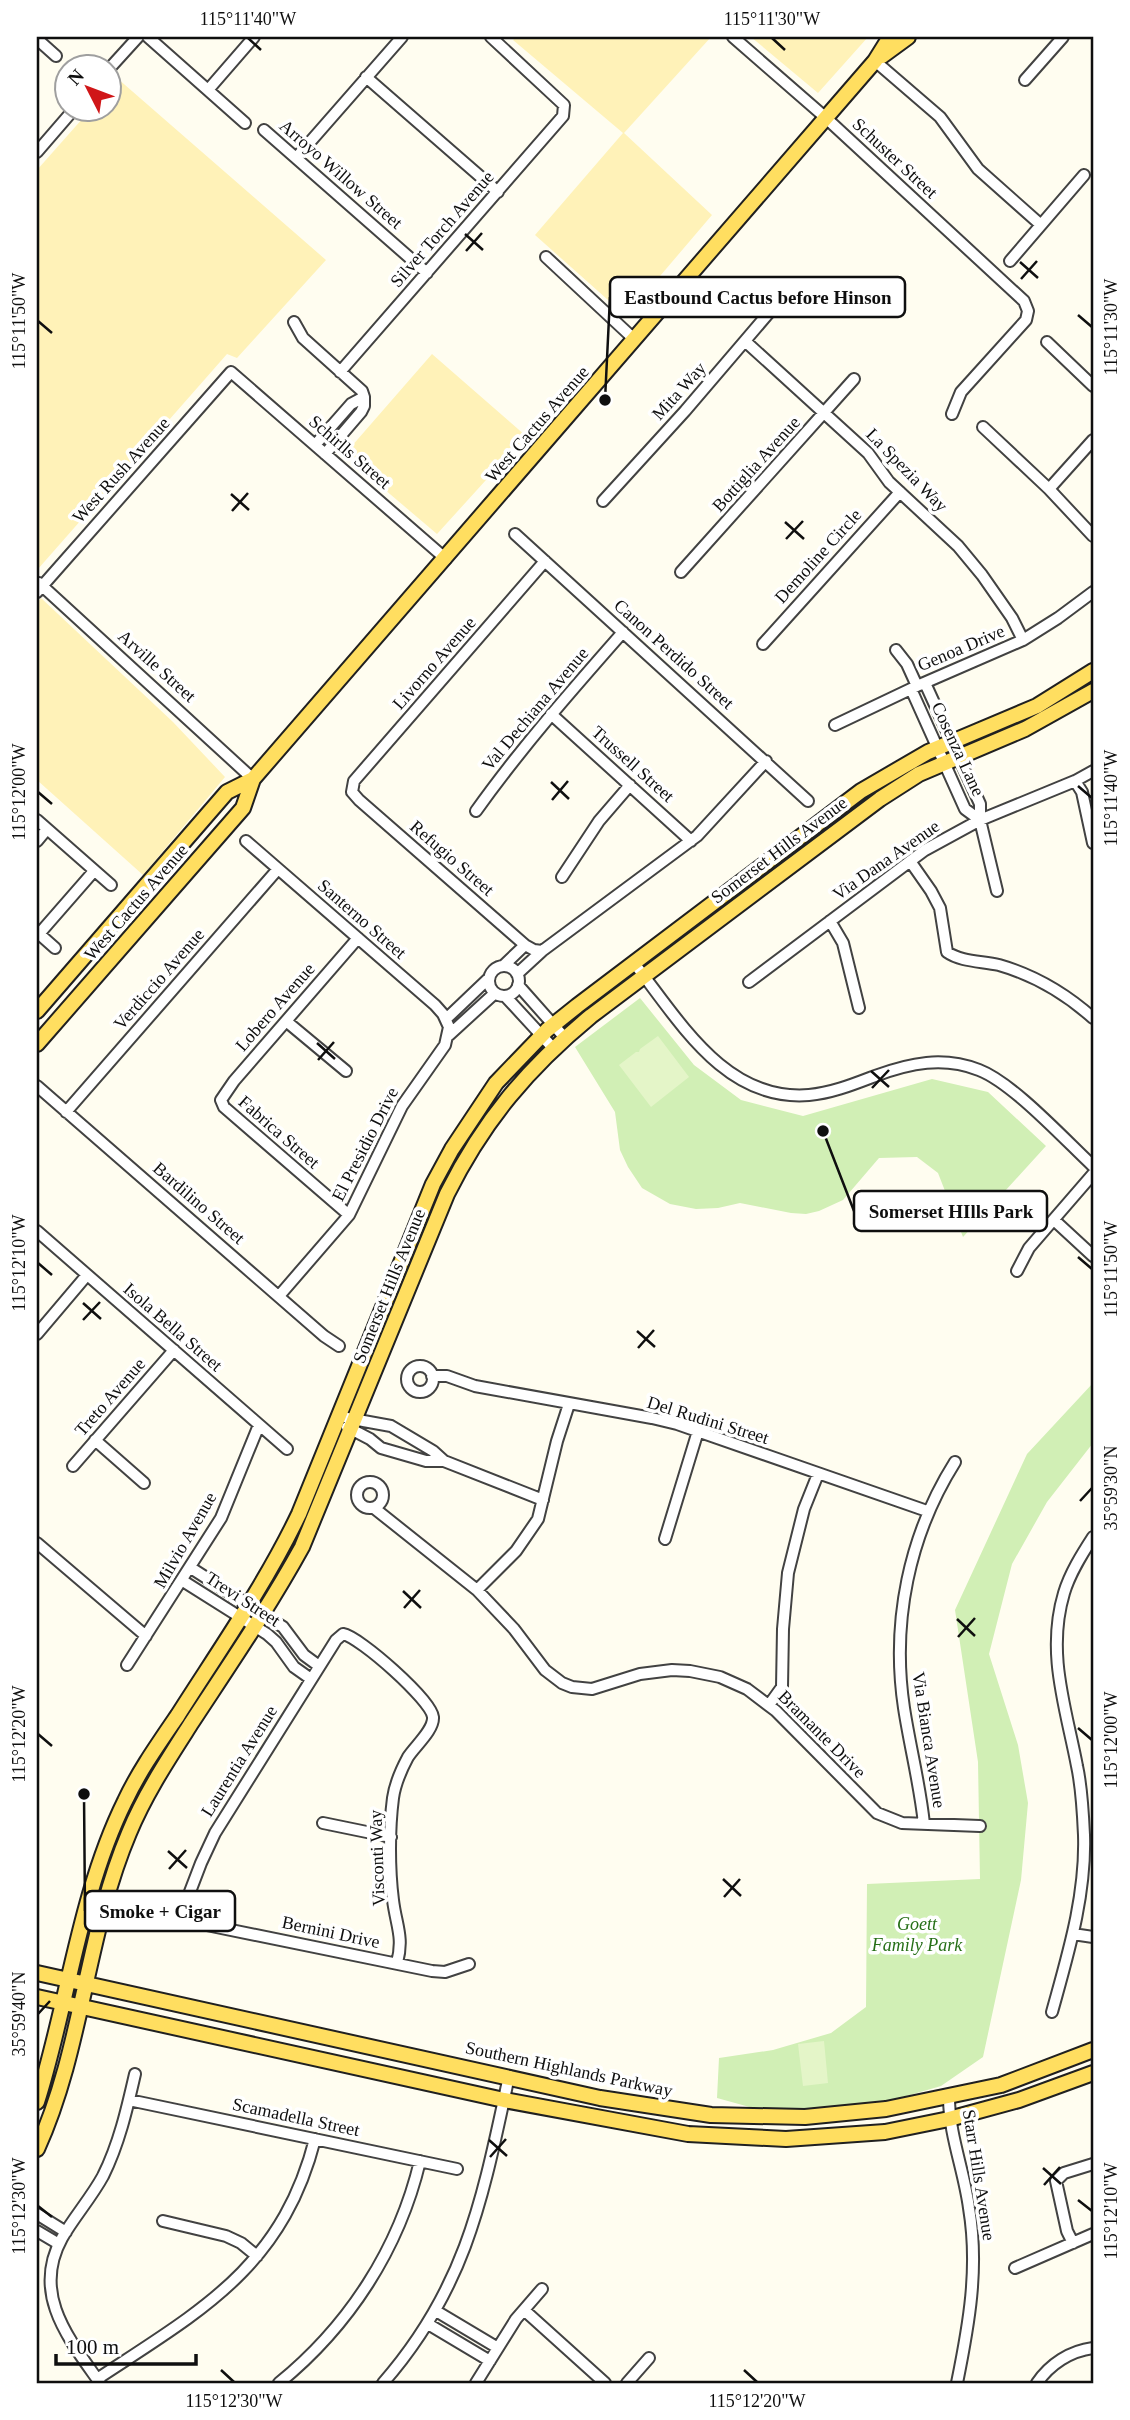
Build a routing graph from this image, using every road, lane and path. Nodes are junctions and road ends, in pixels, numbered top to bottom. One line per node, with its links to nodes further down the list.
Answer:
1 (138, 37): 12 (street)
2 (148, 37): 16 (street)
3 (254, 37): 16 (street)
4 (402, 37): 14 (street)
5 (491, 37): 26 (street, Silver Torch Avenue)
6 (733, 37): 17 (street, Schuster Street)
7 (890, 37): 13 (main road, West Cactus Avenue)
8 (908, 37): 13 (main road, West Cactus Avenue)
9 (1058, 39): 15 (street)
10 (37, 40): 11 (street)
11 (52, 53)
12 (122, 55)
13 (875, 61): 17 (main road, West Cactus Avenue); 27 (street)
14 (366, 78): 24 (street); 26 (street)
15 (1025, 80)
16 (208, 90): 19 (street)
17 (826, 118): 33 (main road, West Cactus Avenue); 42 (street, Schuster Street)
18 (63, 122): 22 (street)
19 (245, 123)
20 (264, 130): 24 (street, Arroyo Willow Street)
21 (37, 132): 22 (street)
22 (46, 141): 23 (street)
23 (37, 152)
24 (296, 158): 30 (street, Arroyo Willow Street)
25 (1084, 176): 27 (street)
26 (498, 192): 30 (street, Silver Torch Avenue)
27 (1041, 225): 29 (street)
28 (546, 257): 33 (street)
29 (1010, 261)
30 (427, 273): 37 (street, Silver Torch Avenue)
31 (779, 301): 34 (street, Mita Way)
32 (294, 322): 37 (street)
33 (634, 339): 52 (main road, West Cactus Avenue)
34 (746, 342): 41 (street, La Spezia Way); 49 (street, Mita Way)
35 (1047, 342): 39 (street)
36 (231, 372): 45 (street, Schirlls Street); 55 (street, West Rush Avenue)
37 (340, 372): 40 (street)
38 (854, 379): 41 (street, Bottiglia Avenue)
39 (1093, 386)
40 (364, 397): 45 (street); 46 (street)
41 (825, 414): 48 (street, La Spezia Way); 54 (street, Bottiglia Avenue)
42 (952, 414)
43 (983, 427): 47 (street)
44 (1093, 440): 47 (street)
45 (315, 445): 46 (street, Schirlls Street)
46 (325, 454): 52 (street, Schirlls Street)
47 (1049, 489): 51 (street)
48 (900, 492): 58 (street, La Spezia Way); 59 (street, Demoline Circle)
49 (603, 501)
50 (515, 534): 53 (street, Canon Perdido Street)
51 (1093, 536)
52 (446, 559): 70 (main road, West Cactus Avenue)
53 (545, 561): 57 (street, Canon Perdido Street); 73 (street, Livorno Avenue)
54 (681, 572)
55 (38, 586): 70 (street, Arville Street)
56 (1093, 592): 58 (street, Genoa Drive)
57 (623, 632): 64 (street, Val Dechiana Avenue); 68 (street, Canon Perdido Street)
58 (1023, 640): 62 (street, Genoa Drive)
59 (763, 644)
60 (896, 650): 62 (street, Cosenza Lane)
61 (1093, 671): 66 (main road, Somerset Hills Avenue)
62 (918, 686): 65 (street, Genoa Drive); 66 (street, Cosenza Lane)
63 (1093, 691): 67 (main road, Somerset Hills Avenue)
64 (551, 713): 72 (street, Trussell Street); 75 (street, Val Dechiana Avenue)
65 (835, 725)
66 (944, 745): 67 (street, Cosenza Lane); 94 (main road, Somerset Hills Avenue)
67 (951, 759): 77 (street, Cosenza Lane); 96 (main road, Somerset Hills Avenue)
68 (766, 761): 74 (street, Canon Perdido Street); 81 (street)
69 (1093, 771): 71 (street, Via Dana Avenue)
70 (253, 779): 102 (main road, West Cactus Avenue); 109 (main road, West Cactus Avenue)
71 (1075, 781): 77 (street, Via Dana Avenue); 82 (street)
72 (630, 785): 81 (street, Trussell Street); 86 (street)
73 (352, 788): 93 (street, Refugio Street)
74 (808, 801)
75 (476, 811)
76 (37, 820): 78 (street)
77 (980, 820): 83 (street, Via Dana Avenue); 88 (street, Cosenza Lane)
78 (47, 829): 79 (street); 85 (street)
79 (37, 841)
80 (246, 841): 84 (street, Santerno Street)
81 (691, 841): 93 (street)
82 (1093, 843)
83 (910, 861): 89 (street, Via Dana Avenue); 103 (street)
84 (278, 869): 91 (street, Santerno Street); 114 (street, Verdiccio Avenue)
85 (94, 871): 87 (street); 90 (street)
86 (562, 877)
87 (111, 885)
88 (997, 891)
89 (830, 921): 99 (street, Via Dana Avenue); 101 (street)
90 (38, 933): 92 (street)
91 (358, 938): 104 (street, Lobero Avenue); 106 (street, Santerno Street)
92 (55, 948)
93 (534, 949): 95 (street); 98 (street)
94 (634, 963): 96 (street); 105 (main road, Somerset Hills Avenue)
95 (503, 967): 97 (street); 98 (street)
96 (644, 976): 108 (main road, Somerset Hills Avenue); 115 (street)
97 (489, 978): 100 (street); 106 (street, El Presidio Drive)
98 (517, 980): 100 (street); 105 (street)
99 (749, 982)
100 (500, 994): 106 (street, El Presidio Drive); 107 (street)
101 (859, 1008)
102 (37, 1011)
103 (1093, 1018)
104 (286, 1021): 111 (street); 113 (street, Lobero Avenue)
105 (553, 1025): 107 (main road, Somerset Hills Avenue); 108 (street)
106 (448, 1027): 117 (street, El Presidio Drive)
107 (541, 1035): 110 (street); 129 (main road, Somerset Hills Avenue)
108 (565, 1038): 110 (main road, Somerset Hills Avenue)
109 (37, 1044)
110 (553, 1048): 130 (main road, Somerset Hills Avenue)
111 (346, 1070)
112 (37, 1086): 114 (street, Bardilino Street)
113 (221, 1100): 117 (street, Fabrica Street)
114 (66, 1111): 123 (street, Bardilino Street)
115 (1093, 1166)
116 (1093, 1174): 118 (street)
117 (349, 1215): 123 (street, El Presidio Drive)
118 (1054, 1220): 120 (street); 121 (street)
119 (37, 1231): 122 (street, Isola Bella Street)
120 (1093, 1256)
121 (1017, 1271)
122 (87, 1275): 124 (street); 126 (street, Isola Bella Street)
123 (279, 1296): 125 (street, Bardilino Street)
124 (37, 1334)
125 (339, 1346)
126 (174, 1350): 131 (street, Isola Bella Street); 133 (street, Treto Avenue)
127 (432, 1376): 128 (street, Del Rudini Street)
128 (569, 1404): 132 (street, Del Rudini Street); 140 (street)
129 (337, 1419): 130 (street); 149 (main road, Somerset Hills Avenue)
130 (353, 1424): 135 (street); 135 (street); 151 (main road, Somerset Hills Avenue)
131 (260, 1425): 134 (street, Isola Bella Street); 146 (street, Milvio Avenue)
132 (698, 1431): 138 (street, Del Rudini Street); 144 (street)
133 (95, 1440): 137 (street, Treto Avenue); 139 (street)
134 (287, 1449)
135 (444, 1461): 140 (street)
136 (956, 1462): 142 (street, Via Bianca Avenue)
137 (73, 1466)
138 (818, 1474): 142 (street, Del Rudini Street); 156 (street)
139 (144, 1483)
140 (543, 1500): 148 (street)
141 (374, 1508): 148 (street, Bramante Drive)
142 (928, 1511): 161 (street, Via Bianca Avenue)
143 (1093, 1537): 165 (street)
144 (665, 1539)
145 (37, 1543): 152 (street)
146 (191, 1568): 147 (street, Milvio Avenue); 149 (street, Trevi Street)
147 (183, 1581): 150 (street, Trevi Street); 152 (street, Milvio Avenue)
148 (477, 1590): 156 (street, Bramante Drive)
149 (249, 1605): 150 (main road, Somerset Hills Avenue); 151 (street, Trevi Street)
150 (241, 1618): 151 (street, Trevi Street); 158 (main road, Somerset Hills Avenue)
151 (259, 1620): 154 (street, Trevi Street); 155 (street, Trevi Street); 159 (main road, Somerset Hills Avenue)
152 (146, 1636): 153 (street, Milvio Avenue)
153 (127, 1665)
154 (319, 1666): 155 (street, Laurentia Avenue); 157 (street, Laurentia Avenue)
155 (311, 1679): 164 (street, Laurentia Avenue)
156 (769, 1705): 161 (street, Bramante Drive)
157 (433, 1718): 163 (street, Visconti Way)
158 (153, 1752): 159 (main road); 170 (main road, Somerset Hills Avenue)
159 (167, 1761): 171 (main road, Somerset Hills Avenue)
160 (323, 1823): 163 (street)
161 (924, 1824): 162 (street, Bramante Drive)
162 (980, 1826)
163 (391, 1837): 167 (street, Visconti Way)
164 (186, 1916): 167 (street, Bernini Drive)
165 (1073, 1934): 166 (street); 175 (street)
166 (1093, 1937)
167 (397, 1963): 168 (street, Bernini Drive)
168 (469, 1964)
169 (37, 1973): 170 (main road, Southern Highlands Parkway)
170 (68, 1982): 171 (main road, Southern Highlands Parkway); 173 (main road, Somerset Hills Avenue)
171 (87, 1986): 174 (main road, Somerset Hills Avenue); 179 (main road, Southern Highlands Parkway)
172 (37, 1997): 173 (main road)
173 (63, 2004): 174 (main road); 183 (main road, Somerset Hills Avenue)
174 (82, 2008): 182 (main road); 186 (main road, Somerset Hills Avenue)
175 (1052, 2012)
176 (1093, 2050): 180 (main road, Southern Highlands Parkway)
177 (1093, 2073): 184 (main road)
178 (135, 2074): 181 (street)
179 (509, 2076): 180 (main road, Southern Highlands Parkway); 182 (street)
180 (949, 2097): 184 (street, Starr Hills Avenue)
181 (129, 2100): 185 (street, Scamadella Street); 193 (street)
182 (504, 2100): 184 (main road); 201 (street)
183 (37, 2102)
184 (949, 2119): 213 (street, Starr Hills Avenue)
185 (315, 2139): 187 (street, Scamadella Street); 197 (street)
186 (37, 2149)
187 (419, 2161): 189 (street, Scamadella Street); 208 (street)
188 (1093, 2164): 195 (street)
189 (457, 2169)
190 (37, 2214): 193 (street)
191 (163, 2221): 197 (street)
192 (37, 2231): 196 (street)
193 (66, 2232): 196 (street)
194 (1093, 2234): 195 (street)
195 (1073, 2243): 198 (street)
196 (59, 2244): 207 (street)
197 (257, 2256): 207 (street)
198 (1015, 2268)
199 (542, 2288): 200 (street)
200 (524, 2309): 203 (street); 211 (street)
201 (436, 2311): 202 (street); 203 (street)
202 (428, 2324): 206 (street); 209 (street)
203 (498, 2348): 206 (street)
204 (1093, 2348): 214 (street)
205 (649, 2358): 212 (street)
206 (490, 2361): 210 (street)
207 (98, 2381)
208 (279, 2383)
209 (383, 2383)
210 (476, 2383)
211 (605, 2383)
212 (626, 2383)
213 (957, 2383)
214 (1037, 2383)

